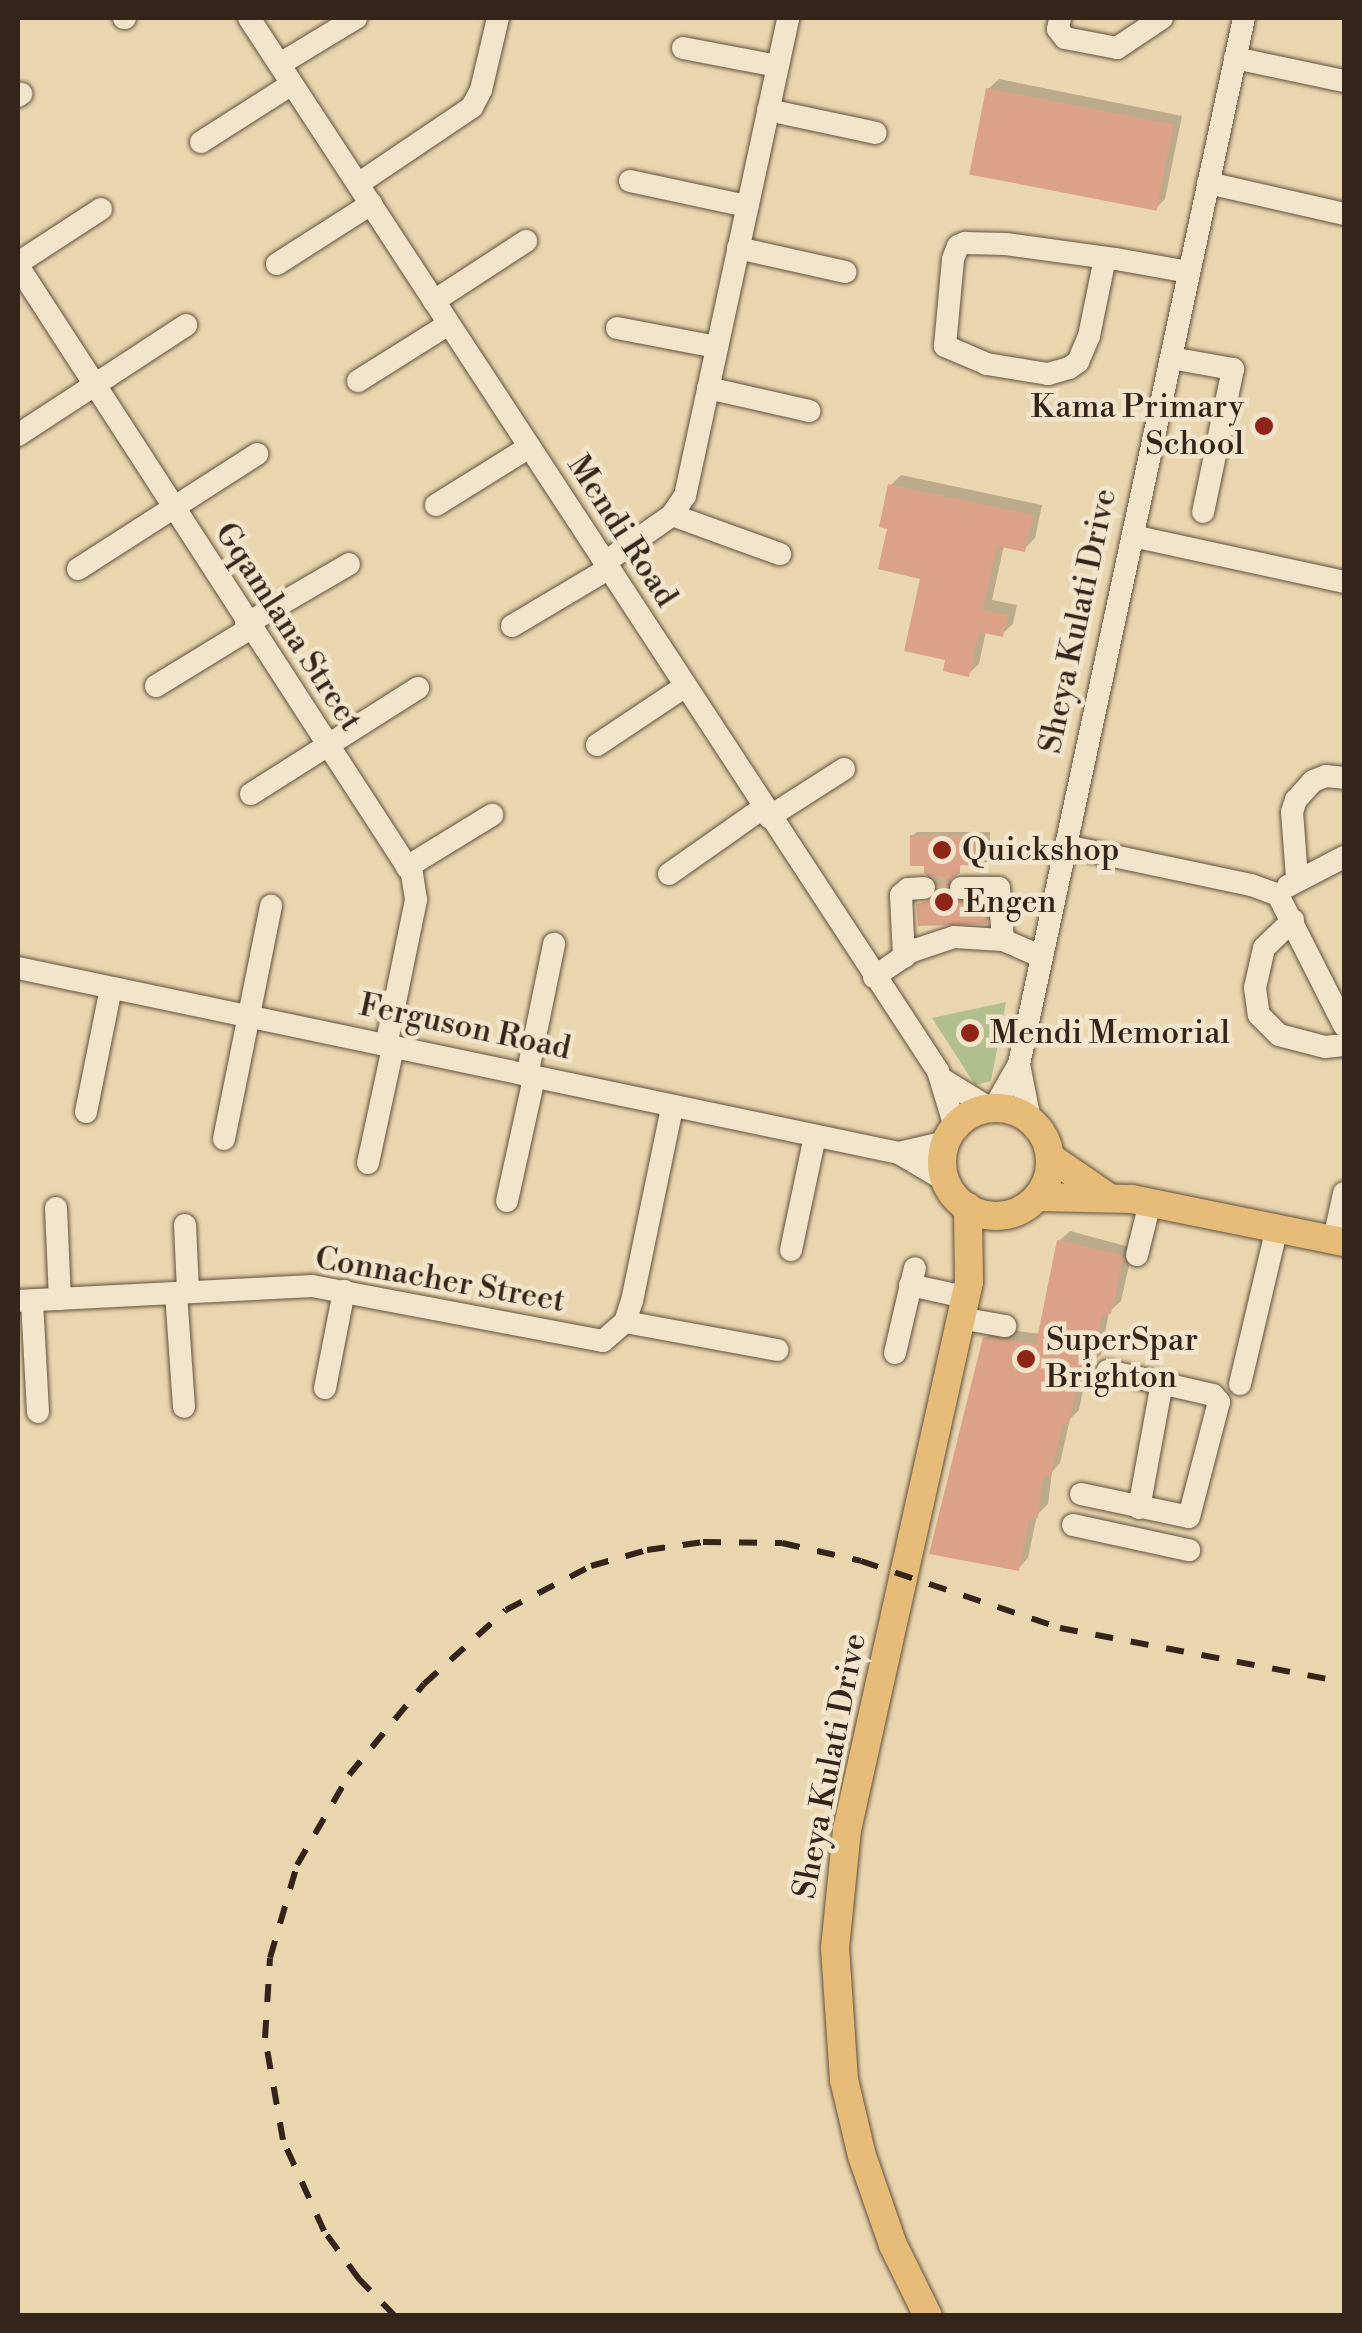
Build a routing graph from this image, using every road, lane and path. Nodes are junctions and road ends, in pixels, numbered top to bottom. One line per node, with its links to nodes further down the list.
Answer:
1 (249, 18): 11 (street, Mendi Road)
2 (356, 18): 11 (street)
3 (498, 18): 18 (street)
4 (788, 18): 10 (street)
5 (1060, 18): 6 (street)
6 (1162, 18)
7 (1244, 18): 9 (street, Sheya Kulati Drive)
8 (683, 48): 10 (street)
9 (1235, 58): 12 (street); 17 (street, Sheya Kulati Drive)
10 (777, 66): 13 (street)
11 (286, 74): 15 (street); 18 (street, Mendi Road)
12 (1344, 81)
13 (768, 110): 14 (street); 19 (street)
14 (876, 133)
15 (201, 142)
16 (630, 181): 19 (street)
17 (1208, 183): 21 (street); 28 (street, Sheya Kulati Drive)
18 (364, 194): 25 (street); 29 (street, Mendi Road)
19 (747, 206): 23 (street)
20 (101, 209): 26 (street)
21 (1344, 214)
22 (526, 241): 29 (street)
23 (738, 248): 27 (street); 33 (street)
24 (1105, 258): 24 (street); 28 (street)
25 (278, 264)
26 (18, 265): 36 (street, Gqamlana Street)
27 (846, 272)
28 (1189, 272): 34 (street, Sheya Kulati Drive)
29 (434, 301): 30 (street, Mendi Road)
30 (449, 324): 35 (street); 40 (street, Mendi Road)
31 (186, 325): 36 (street)
32 (616, 328): 33 (street)
33 (717, 347): 37 (street)
34 (1171, 358): 44 (street); 46 (street, Sheya Kulati Drive)
35 (358, 381)
36 (94, 385): 39 (street); 43 (street, Gqamlana Street)
37 (708, 388): 38 (street); 45 (street)
38 (808, 411)
39 (18, 434)
40 (528, 447): 42 (street); 49 (street, Mendi Road)
41 (257, 454): 43 (street)
42 (436, 505)
43 (171, 507): 50 (street); 52 (street, Gqamlana Street)
44 (1203, 512)
45 (672, 514): 47 (street); 49 (street)
46 (1133, 536): 51 (street); 64 (street, Sheya Kulati Drive)
47 (780, 554)
48 (349, 564): 52 (street)
49 (606, 566): 53 (street); 55 (street, Mendi Road)
50 (78, 569)
51 (1344, 582)
52 (248, 626): 54 (street); 58 (street, Gqamlana Street)
53 (512, 626)
54 (156, 686)
55 (684, 687): 57 (street); 62 (street, Mendi Road)
56 (418, 688): 58 (street)
57 (597, 744)
58 (326, 746): 61 (street); 66 (street, Gqamlana Street)
59 (844, 769): 62 (street)
60 (1344, 778): 68 (street)
61 (251, 794)
62 (766, 813): 67 (street); 79 (street, Mendi Road)
63 (492, 815): 66 (street)
64 (1066, 846): 71 (street); 76 (street, Sheya Kulati Drive)
65 (1344, 857): 68 (street)
66 (407, 867): 83 (street, Gqamlana Street)
67 (669, 874)
68 (1297, 878): 71 (street)
69 (924, 888): 77 (street)
70 (961, 888): 74 (street)
71 (1278, 895): 73 (street)
72 (271, 906): 81 (street)
73 (1293, 920): 82 (street); 84 (street)
74 (1003, 940): 76 (street); 77 (street)
75 (554, 944): 86 (street)
76 (1040, 956): 85 (street, Sheya Kulati Drive)
77 (904, 957): 79 (street)
78 (18, 968): 80 (street, Ferguson Road)
79 (874, 978): 87 (street, Mendi Road)
80 (110, 988): 81 (street, Ferguson Road); 90 (street)
81 (252, 1018): 83 (street, Ferguson Road); 94 (street)
82 (1344, 1026)
83 (390, 1046): 86 (street, Ferguson Road); 97 (street, Gqamlana Street)
84 (1344, 1046)
85 (1019, 1064): 89 (street, Sheya Kulati Drive); 91 (street, Sheya Kulati Drive)
86 (530, 1077): 88 (street, Ferguson Road); 101 (street)
87 (942, 1079): 89 (street, Mendi Road); 92 (street, Mendi Road)
88 (672, 1108): 93 (street, Ferguson Road); 116 (street)
89 (991, 1108): 91 (main road); 92 (main road)
90 (86, 1112)
91 (1030, 1120): 96 (main road)
92 (950, 1134): 95 (street, Ferguson Road); 98 (main road)
93 (815, 1136): 95 (street, Ferguson Road); 109 (street)
94 (224, 1139)
95 (898, 1154): 98 (street, Ferguson Road)
96 (1050, 1157): 100 (main road); 102 (main road)
97 (368, 1163)
98 (946, 1182): 105 (main road)
99 (1344, 1193): 108 (street)
100 (1107, 1196): 102 (main road); 103 (main road)
101 (507, 1201)
102 (1029, 1203): 105 (main road); 114 (main road, Sheya Kulati Drive)
103 (1150, 1203): 107 (main road); 110 (street)
104 (56, 1208): 113 (street)
105 (968, 1208): 114 (main road, Sheya Kulati Drive)
106 (186, 1224): 112 (street)
107 (1277, 1228): 108 (main road); 122 (street)
108 (1339, 1240)
109 (792, 1250)
110 (1137, 1255)
111 (344, 1290): 112 (street, Connacher Street); 116 (street, Connacher Street); 123 (street)
112 (182, 1293): 113 (street, Connacher Street); 124 (street)
113 (60, 1299): 115 (street, Connacher Street)
114 (965, 1299): 117 (street); 119 (street); 130 (main road, Sheya Kulati Drive)
115 (24, 1301): 125 (street)
116 (625, 1322): 118 (street)
117 (1005, 1326)
118 (776, 1350)
119 (894, 1353)
120 (1108, 1372): 121 (street)
121 (1162, 1384): 127 (street); 127 (street)
122 (1240, 1384)
123 (325, 1388)
124 (184, 1407)
125 (38, 1412)
126 (1081, 1494): 127 (street)
127 (1139, 1508)
128 (1074, 1525): 129 (street)
129 (1189, 1550)
130 (928, 2316)

